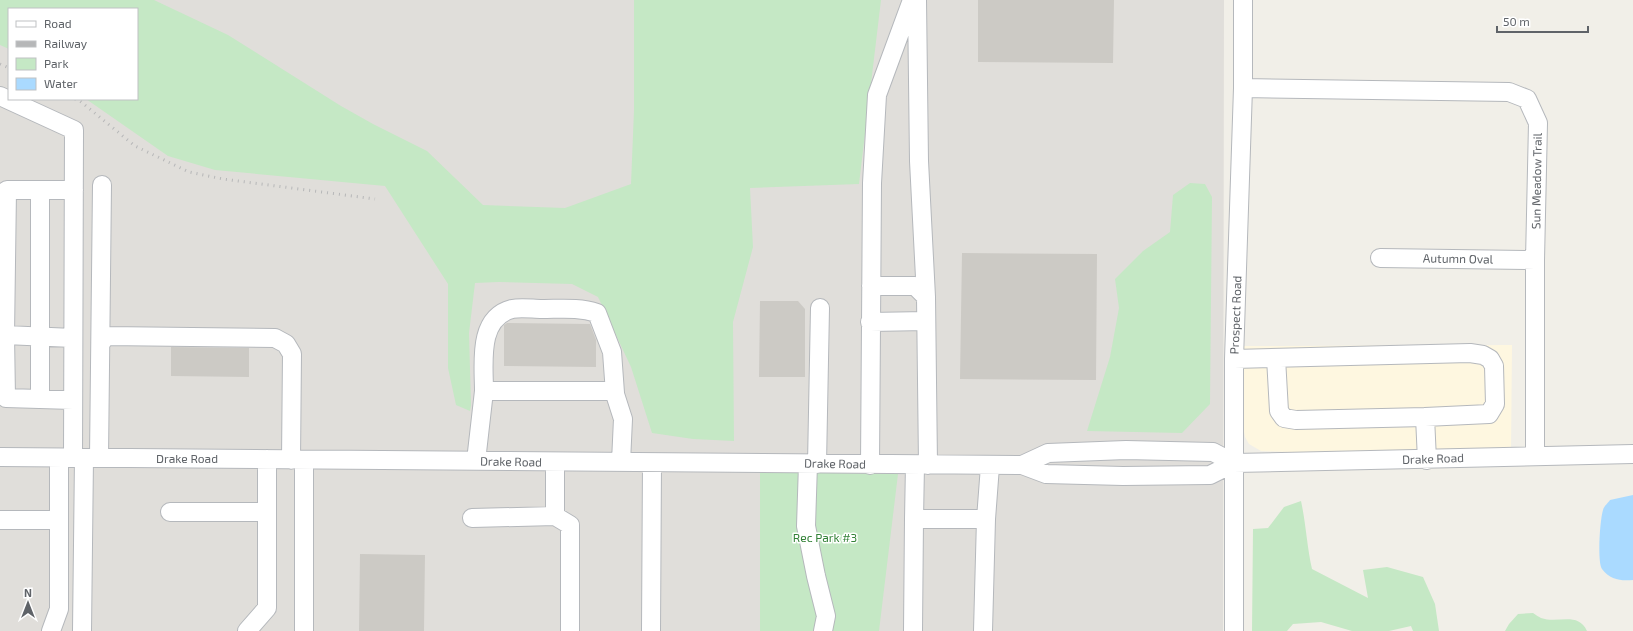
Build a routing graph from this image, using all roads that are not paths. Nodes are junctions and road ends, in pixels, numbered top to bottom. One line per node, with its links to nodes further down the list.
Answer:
1 (912, 0): 11 (street)
2 (917, 0): 12 (street)
3 (1243, 0): 4 (street, Prospect Road)
4 (1243, 88): 10 (street, Sun Meadow Trail); 21 (street, Prospect Road)
5 (9, 100): 8 (street)
6 (102, 185): 19 (street)
7 (40, 190): 8 (street); 16 (street); 17 (street)
8 (74, 190): 18 (street)
9 (1380, 258): 10 (street, Autumn Oval)
10 (1535, 260): 28 (street, Sun Meadow Trail)
11 (871, 286): 12 (street); 15 (street)
12 (926, 297): 14 (street)
13 (820, 308): 39 (street)
14 (926, 321): 15 (street); 41 (street)
15 (870, 322): 40 (street)
16 (5, 335): 17 (street); 24 (street)
17 (40, 336): 18 (street); 24 (street)
18 (73, 338): 25 (street)
19 (101, 343): 30 (street); 32 (street)
20 (1276, 358): 21 (street); 26 (street); 26 (street)
21 (1234, 359): 38 (street, Prospect Road)
22 (484, 391): 23 (street); 23 (street); 34 (street)
23 (615, 393): 36 (street)
24 (40, 399): 25 (street)
25 (73, 400): 30 (street)
26 (1426, 417): 33 (street)
27 (1633, 454): 28 (street, Drake Road)
28 (1535, 455): 33 (street, Drake Road)
29 (0, 457): 30 (street, Drake Road)
30 (79, 458): 31 (street, Drake Road); 51 (street); 53 (street)
31 (267, 459): 32 (street, Drake Road); 45 (street)
32 (298, 460): 34 (street, Drake Road); 55 (street)
33 (1427, 460): 38 (street, Drake Road)
34 (476, 461): 35 (street, Drake Road)
35 (555, 462): 36 (street, Drake Road); 46 (street)
36 (621, 462): 37 (street, Drake Road)
37 (652, 463): 39 (street, Drake Road); 57 (street)
38 (1234, 463): 42 (street, Drake Road); 42 (street, Drake Road); 61 (street, Prospect Road)
39 (813, 464): 40 (street, Drake Road); 58 (street)
40 (870, 465): 41 (street, Drake Road)
41 (922, 465): 43 (street, Drake Road); 48 (street)
42 (1022, 465): 43 (street, Drake Road)
43 (990, 466): 49 (street)
44 (170, 512): 45 (street)
45 (267, 512): 54 (street)
46 (556, 516): 47 (street); 56 (street)
47 (472, 518)
48 (914, 519): 49 (street); 59 (street)
49 (986, 519): 60 (street)
50 (0, 520): 51 (street)
51 (59, 520): 52 (street)
52 (51, 631)
53 (82, 631)
54 (247, 631)
55 (304, 631)
56 (570, 631)
57 (651, 631)
58 (823, 631)
59 (913, 631)
60 (982, 631)
61 (1234, 631)

